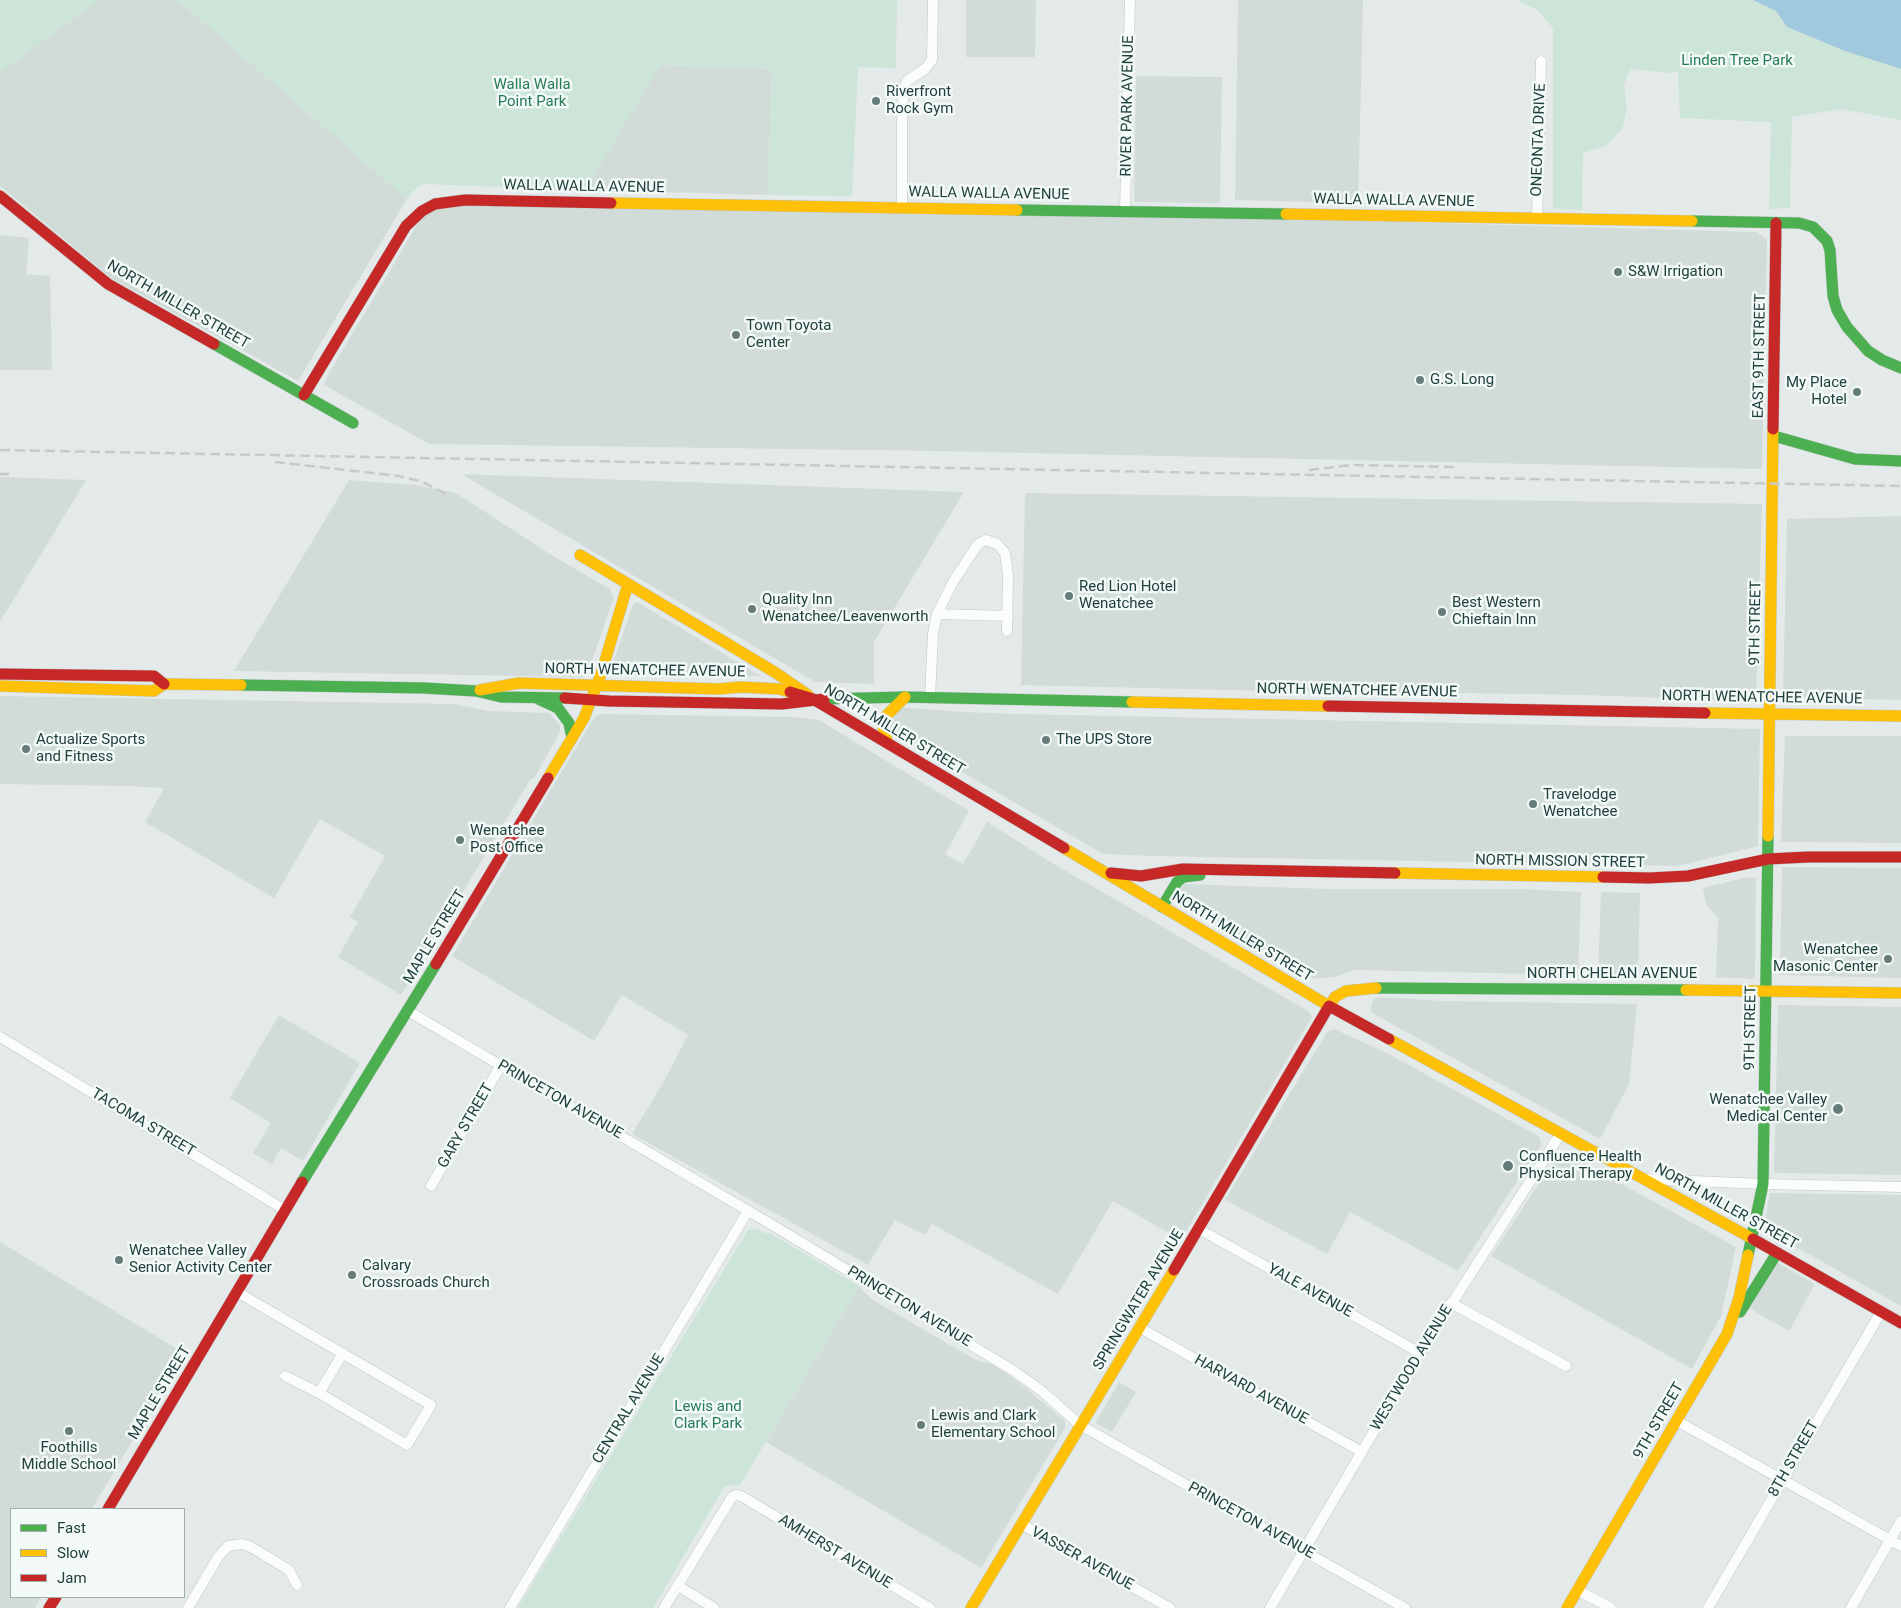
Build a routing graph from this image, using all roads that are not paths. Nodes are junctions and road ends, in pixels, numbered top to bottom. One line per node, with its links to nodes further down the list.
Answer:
1 (933, 0): 5 (street)
2 (1130, 0): 6 (street, RIVER PARK AVENUE)
3 (1541, 61): 7 (street, ONEONTA DRIVE)
4 (0, 196): 10 (street, NORTH MILLER STREET)
5 (902, 208): 6 (street, WALLA WALLA AVENUE); 10 (street, WALLA WALLA AVENUE)
6 (1125, 211): 7 (street, WALLA WALLA AVENUE)
7 (1536, 219): 8 (street, WALLA WALLA AVENUE)
8 (1776, 222): 9 (street, WALLA WALLA AVENUE); 12 (street, EAST 9TH STREET)
9 (1901, 368)
10 (304, 395): 11 (street, NORTH MILLER STREET)
11 (353, 423)
12 (1774, 436): 13 (street); 14 (street, EAST 9TH STREET)
13 (1901, 461)
14 (1773, 490): 30 (street, 9TH STREET)
15 (580, 556): 16 (street, NORTH MILLER STREET)
16 (628, 584): 22 (street, MAPLE STREET); 29 (street, NORTH MILLER STREET)
17 (937, 614): 18 (street); 18 (street); 27 (street)
18 (1008, 616): 19 (street)
19 (1007, 631)
20 (0, 674): 21 (street, NORTH WENATCHEE AVENUE)
21 (164, 684): 23 (street, NORTH WENATCHEE AVENUE); 24 (street, NORTH WENATCHEE AVENUE)
22 (597, 685): 24 (street, NORTH WENATCHEE AVENUE); 28 (street, MAPLE STREET); 29 (street, NORTH WENATCHEE AVENUE)
23 (0, 686)
24 (476, 691): 26 (street, NORTH WENATCHEE AVENUE)
25 (905, 697): 27 (street, NORTH WENATCHEE AVENUE); 29 (street, NORTH WENATCHEE AVENUE); 33 (street)
26 (536, 698): 28 (street, NORTH WENATCHEE AVENUE); 32 (street)
27 (930, 698): 30 (street, NORTH WENATCHEE AVENUE)
28 (592, 699): 29 (street, NORTH WENATCHEE AVENUE); 32 (street, MAPLE STREET)
29 (813, 699): 33 (street, NORTH MILLER STREET)
30 (1770, 713): 31 (street, NORTH WENATCHEE AVENUE); 35 (street, 9TH STREET)
31 (1901, 716)
32 (572, 738): 42 (street, MAPLE STREET)
33 (888, 744): 37 (street, NORTH MILLER STREET)
34 (1901, 857): 35 (street, NORTH MISSION STREET)
35 (1768, 859): 36 (street, NORTH MISSION STREET); 39 (street, 9TH STREET)
36 (1217, 870): 37 (street, NORTH MISSION STREET); 38 (street, NORTH MISSION STREET)
37 (1104, 872): 38 (street, NORTH MILLER STREET)
38 (1162, 907): 41 (street, NORTH MILLER STREET)
39 (1766, 990): 40 (street, NORTH CHELAN AVENUE); 41 (street, NORTH CHELAN AVENUE); 47 (street, 9TH STREET)
40 (1901, 993)
41 (1329, 1006): 45 (street, NORTH MILLER STREET); 52 (street, SPRINGWATER AVENUE)
42 (408, 1011): 44 (street, PRINCETON AVENUE); 50 (street, MAPLE STREET)
43 (0, 1037): 50 (street, TACOMA STREET)
44 (501, 1065): 48 (street, GARY STREET); 51 (street, PRINCETON AVENUE)
45 (1561, 1134): 46 (street, NORTH MILLER STREET); 56 (street, WESTWOOD AVENUE)
46 (1644, 1179): 47 (street); 53 (street, NORTH MILLER STREET)
47 (1763, 1184): 49 (street); 53 (street, 9TH STREET)
48 (431, 1186)
49 (1901, 1187)
50 (285, 1210): 55 (street, MAPLE STREET)
51 (748, 1211): 67 (street, PRINCETON AVENUE); 80 (street, CENTRAL AVENUE)
52 (1199, 1229): 59 (street, SPRINGWATER AVENUE); 62 (street, YALE AVENUE)
53 (1753, 1239): 54 (street, NORTH MILLER STREET); 60 (street, 9TH STREET)
54 (1777, 1253): 57 (street, NORTH MILLER STREET); 60 (street)
55 (237, 1292): 61 (street); 70 (street, MAPLE STREET)
56 (1452, 1303): 62 (street, WESTWOOD AVENUE); 63 (street)
57 (1881, 1312): 58 (street, NORTH MILLER STREET); 69 (street, 8TH STREET)
58 (1901, 1322)
59 (1140, 1328): 67 (street, SPRINGWATER AVENUE); 68 (street, HARVARD AVENUE)
60 (1727, 1334): 66 (street, 9TH STREET)
61 (343, 1353): 65 (street); 65 (street)
62 (1420, 1353): 68 (street, WESTWOOD AVENUE)
63 (1566, 1366)
64 (285, 1376): 65 (street)
65 (319, 1392)
66 (1677, 1421): 69 (street); 78 (street, 9TH STREET)
67 (1080, 1425): 72 (street, SPRINGWATER AVENUE); 75 (street, PRINCETON AVENUE)
68 (1362, 1452): 75 (street, WESTWOOD AVENUE)
69 (1783, 1479): 73 (street); 90 (street, 8TH STREET)
70 (109, 1508)
71 (1901, 1521): 73 (street)
72 (1021, 1524): 84 (street, SPRINGWATER AVENUE); 85 (street, VASSER AVENUE)
73 (1890, 1540): 74 (street); 91 (street)
74 (1901, 1546)
75 (1304, 1551): 86 (street, WESTWOOD AVENUE); 87 (street, PRINCETON AVENUE)
76 (297, 1585): 79 (street)
77 (678, 1586): 81 (street); 82 (street); 83 (street, AMHERST AVENUE)
78 (1578, 1590): 88 (street, 9TH STREET); 89 (street)
79 (188, 1608)
80 (510, 1608)
81 (664, 1608)
82 (714, 1608)
83 (930, 1608)
84 (971, 1608)
85 (1170, 1608)
86 (1270, 1608)
87 (1405, 1608)
88 (1567, 1608)
89 (1611, 1608)
90 (1708, 1608)
91 (1851, 1608)

